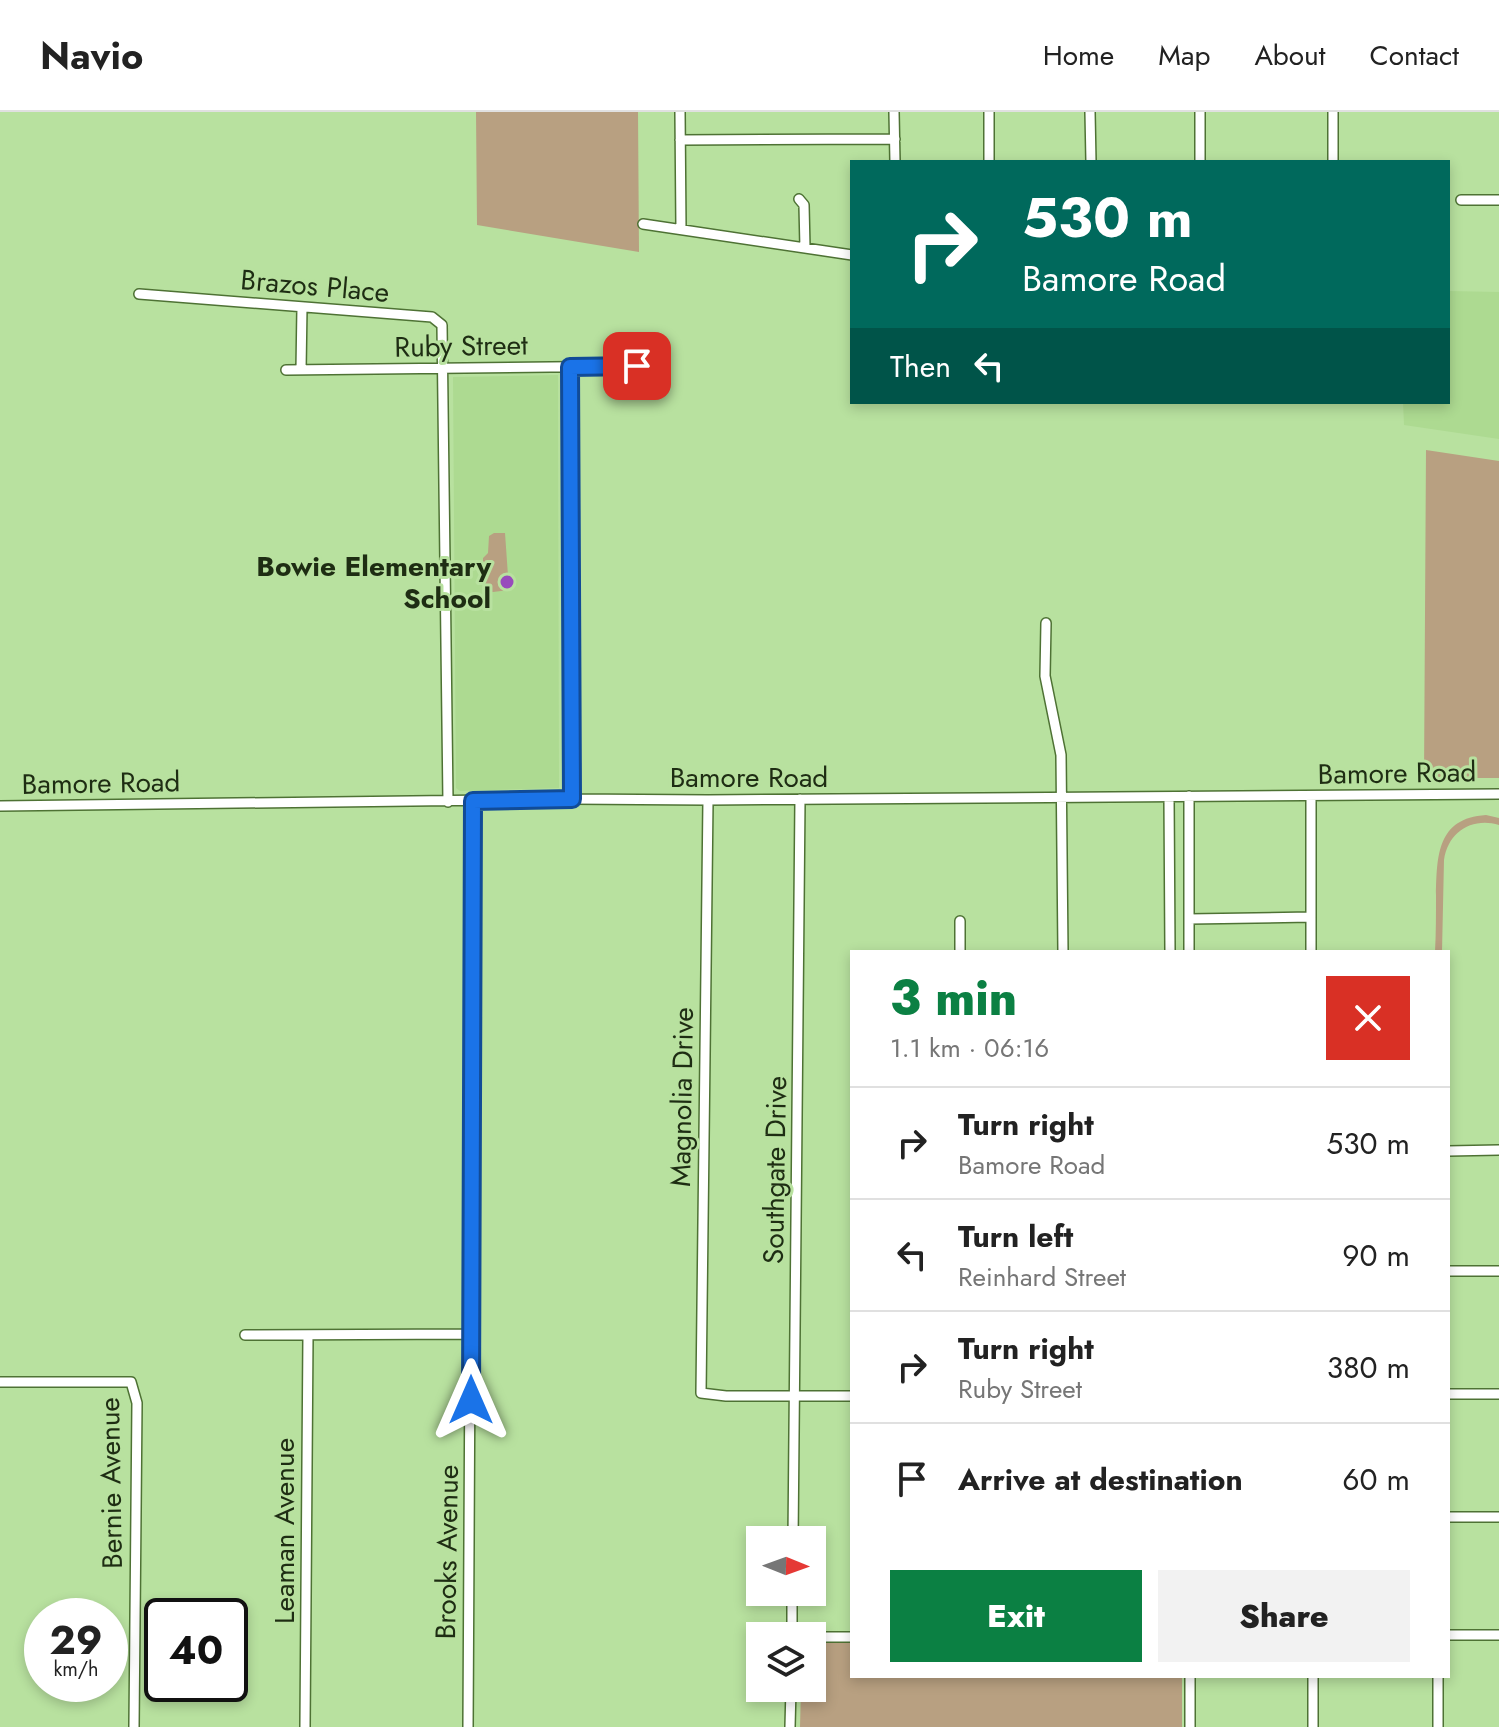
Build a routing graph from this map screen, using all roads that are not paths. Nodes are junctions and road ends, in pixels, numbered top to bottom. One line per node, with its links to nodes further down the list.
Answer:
1 (680, 112): 8 (street)
2 (894, 112): 7 (street)
3 (989, 112): 10 (street)
4 (1090, 112): 11 (street)
5 (1200, 112): 12 (street)
6 (1333, 112): 13 (street)
7 (895, 139): 8 (street); 9 (street)
8 (680, 140): 18 (street)
9 (895, 160)
10 (989, 160)
11 (1091, 160)
12 (1200, 160)
13 (1333, 160)
14 (799, 199): 19 (street)
15 (1461, 200): 16 (street)
16 (1499, 200)
17 (643, 224): 18 (street)
18 (681, 229): 19 (street)
19 (805, 248): 20 (street)
20 (850, 255)
21 (139, 294): 22 (street, Brazos Place)
22 (302, 307): 25 (street, Brazos Place); 27 (street)
23 (637, 366): 24 (street, Ruby Street)
24 (570, 367): 25 (street, Ruby Street); 34 (street)
25 (444, 368): 27 (street, Ruby Street); 38 (street, Brazos Place)
26 (286, 370): 27 (street, Ruby Street)
27 (301, 370)
28 (1046, 623): 32 (street)
29 (1499, 794): 31 (street, Bamore Road)
30 (1189, 796): 31 (street, Bamore Road); 33 (street, Bamore Road); 41 (street)
31 (1311, 796): 40 (street)
32 (1062, 797): 33 (street, Bamore Road); 35 (street, Bamore Road); 44 (street)
33 (1169, 797): 45 (street)
34 (572, 799): 36 (street, Bamore Road); 37 (street, Bamore Road)
35 (800, 799): 36 (street, Bamore Road); 58 (street, Southgate Drive)
36 (708, 800): 58 (street, Magnolia Drive)
37 (473, 801): 38 (street, Bamore Road); 52 (street, Brooks Avenue)
38 (448, 802): 39 (street, Bamore Road)
39 (0, 806)
40 (1311, 917): 41 (street); 47 (street)
41 (1189, 919): 46 (street)
42 (960, 921): 43 (street)
43 (960, 950)
44 (1063, 950)
45 (1170, 950)
46 (1189, 950)
47 (1311, 950)
48 (1499, 1150): 49 (street)
49 (1450, 1151)
50 (1450, 1271): 51 (street)
51 (1499, 1271)
52 (471, 1334): 54 (street); 73 (street, Brooks Avenue)
53 (245, 1335): 54 (street)
54 (308, 1335): 72 (street, Leaman Avenue)
55 (0, 1382): 71 (street, Bernie Avenue)
56 (1450, 1394): 57 (street)
57 (1499, 1394)
58 (795, 1396): 59 (street); 62 (street, Southgate Drive)
59 (850, 1396)
60 (1450, 1517): 61 (street)
61 (1499, 1517)
62 (793, 1526)
63 (1450, 1635): 64 (street)
64 (1499, 1635)
65 (826, 1637): 66 (street)
66 (850, 1637)
67 (1190, 1678): 75 (street)
68 (1313, 1678): 76 (street)
69 (1438, 1678): 77 (street)
70 (791, 1702): 74 (street)
71 (134, 1727)
72 (305, 1727)
73 (468, 1727)
74 (790, 1727)
75 (1190, 1727)
76 (1313, 1727)
77 (1438, 1727)

